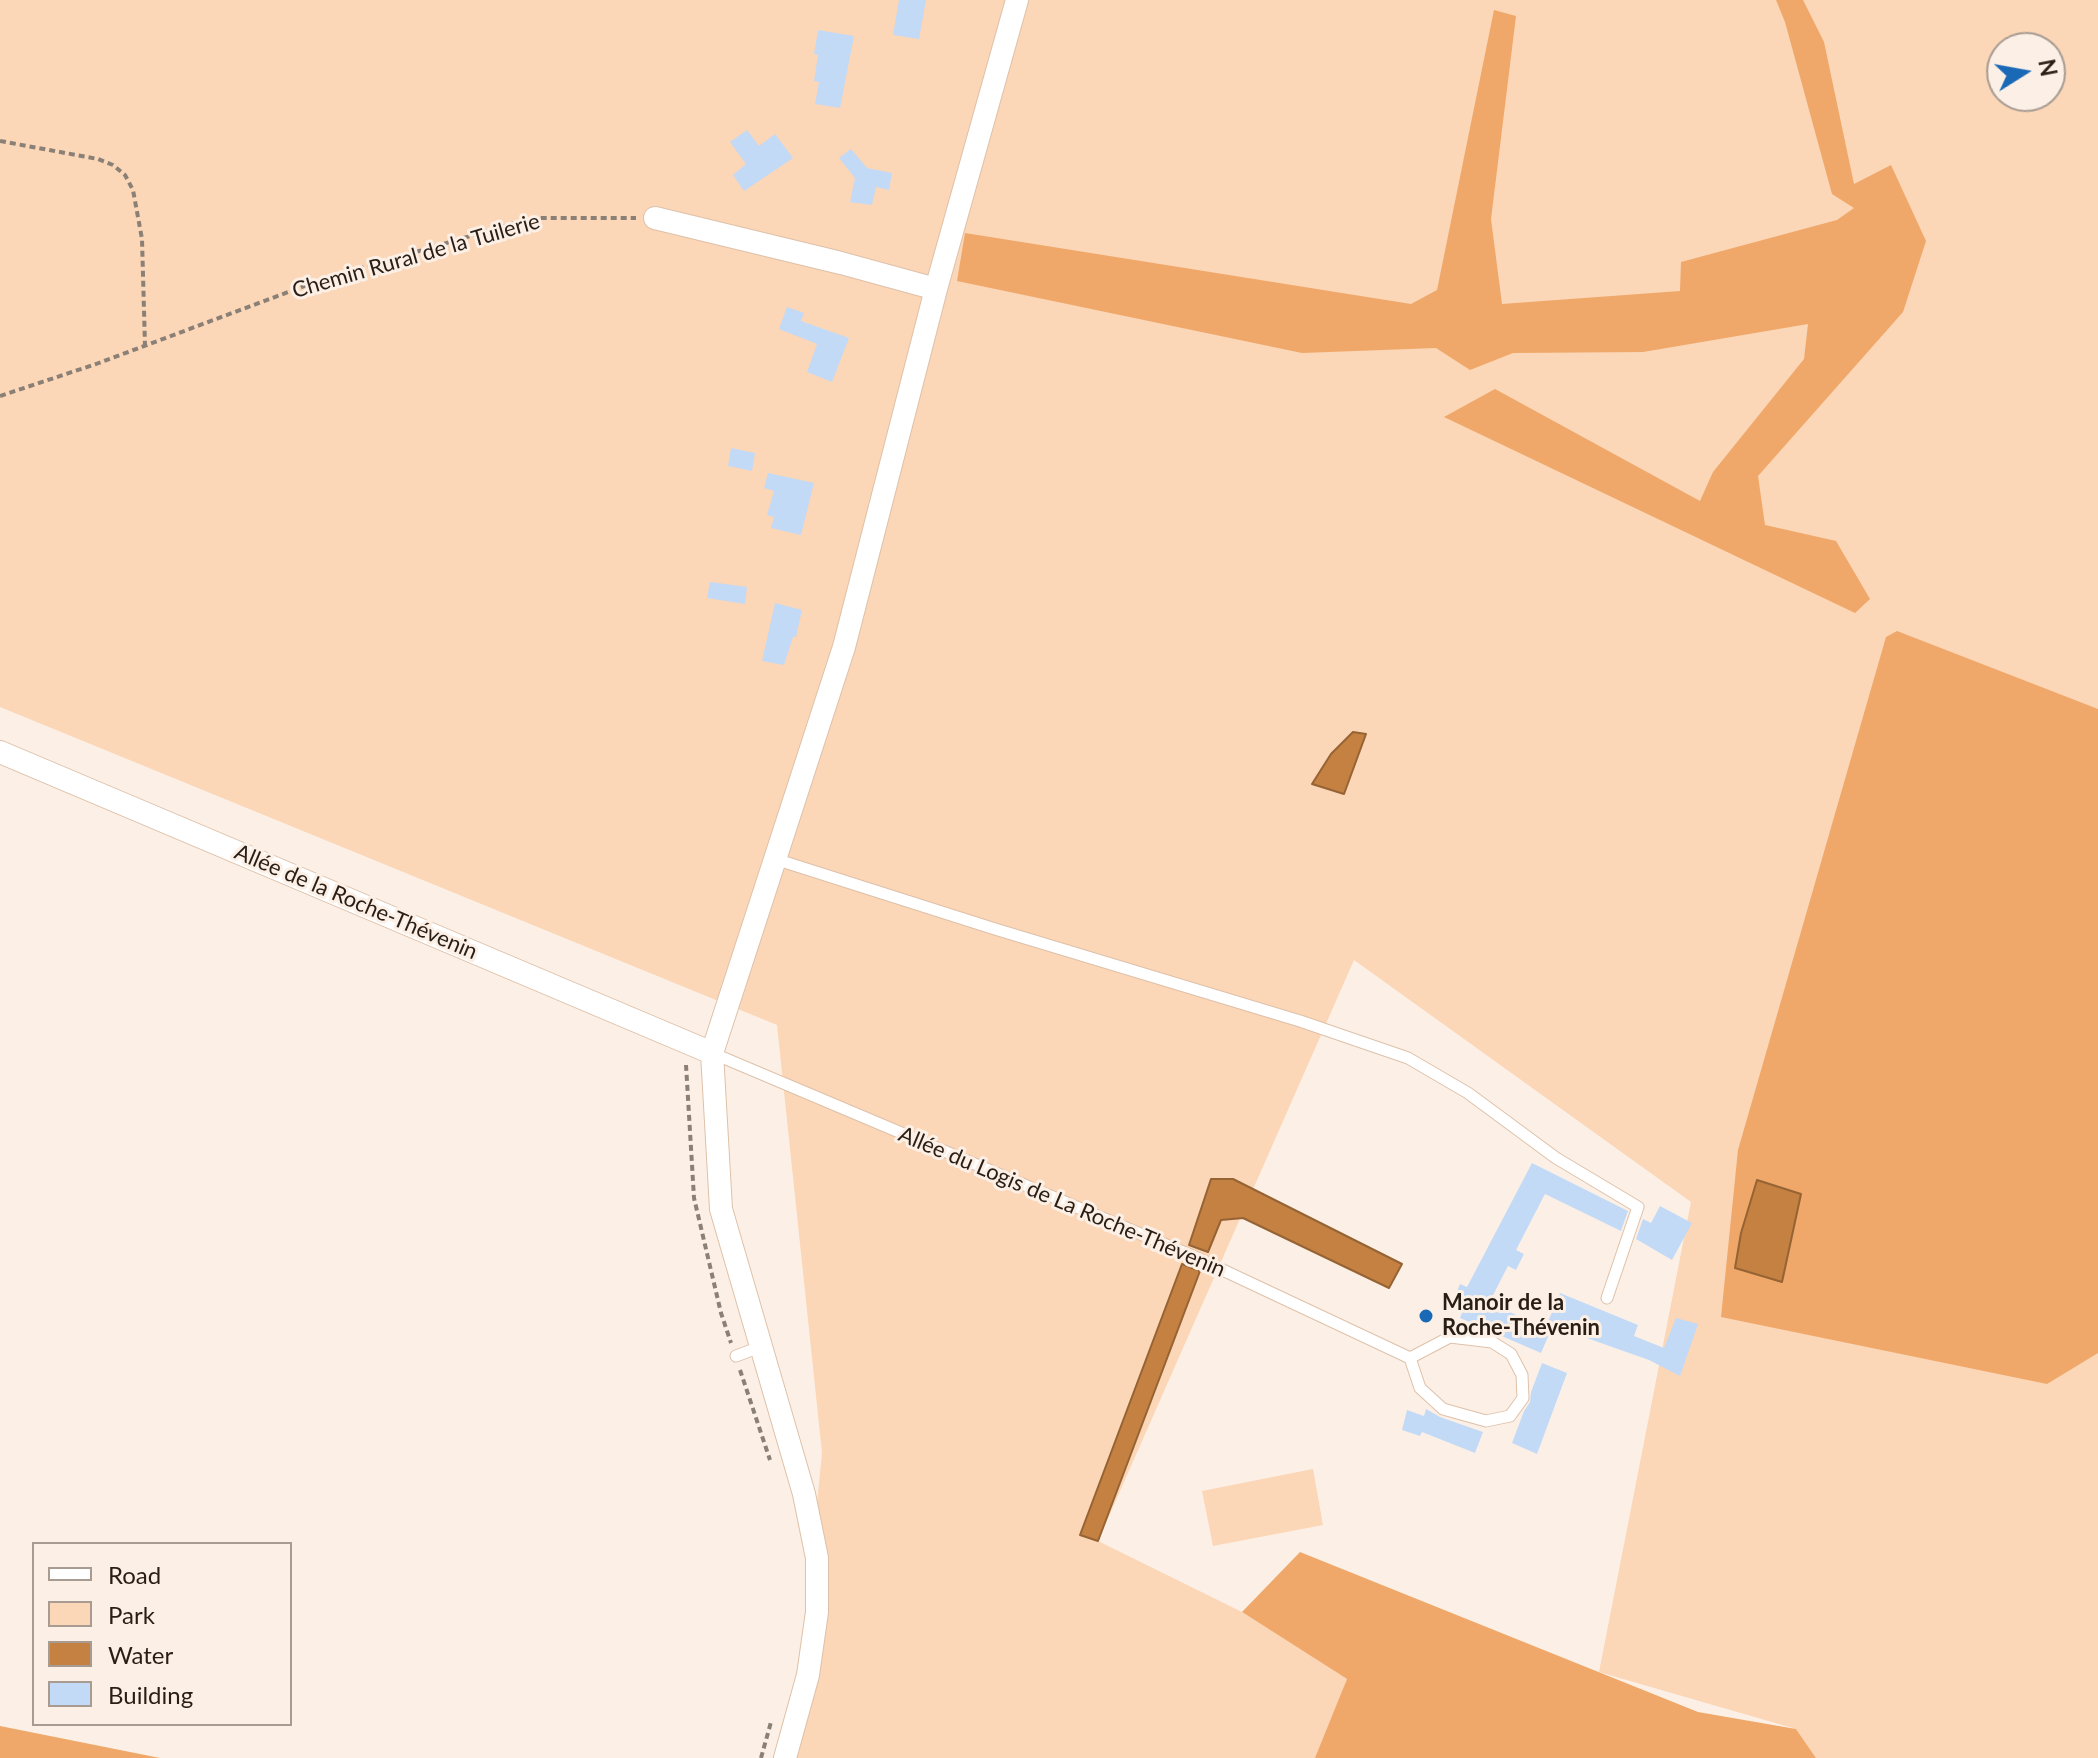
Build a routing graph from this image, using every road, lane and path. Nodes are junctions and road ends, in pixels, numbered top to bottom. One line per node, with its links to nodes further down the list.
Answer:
1 (1017, 0): 4 (street)
2 (0, 141): 5 (path)
3 (655, 218): 4 (street); 5 (path, Chemin Rural de la Tuilerie)
4 (936, 289): 8 (street)
5 (145, 346): 6 (path, Chemin Rural de la Tuilerie)
6 (0, 396)
7 (0, 752): 9 (street, Allée de la Roche-Thévenin)
8 (775, 859): 10 (street); 11 (lane)
9 (687, 1042): 10 (street, Allée de la Roche-Thévenin); 13 (path)
10 (712, 1053): 12 (street); 14 (lane, Allée du Logis de La Roche-Thévenin)
11 (1607, 1298)
12 (760, 1347): 13 (lane); 18 (street)
13 (736, 1356): 15 (path)
14 (1410, 1358): 14 (lane)
15 (774, 1470)
16 (773, 1715): 17 (path)
17 (761, 1758)
18 (785, 1758)

